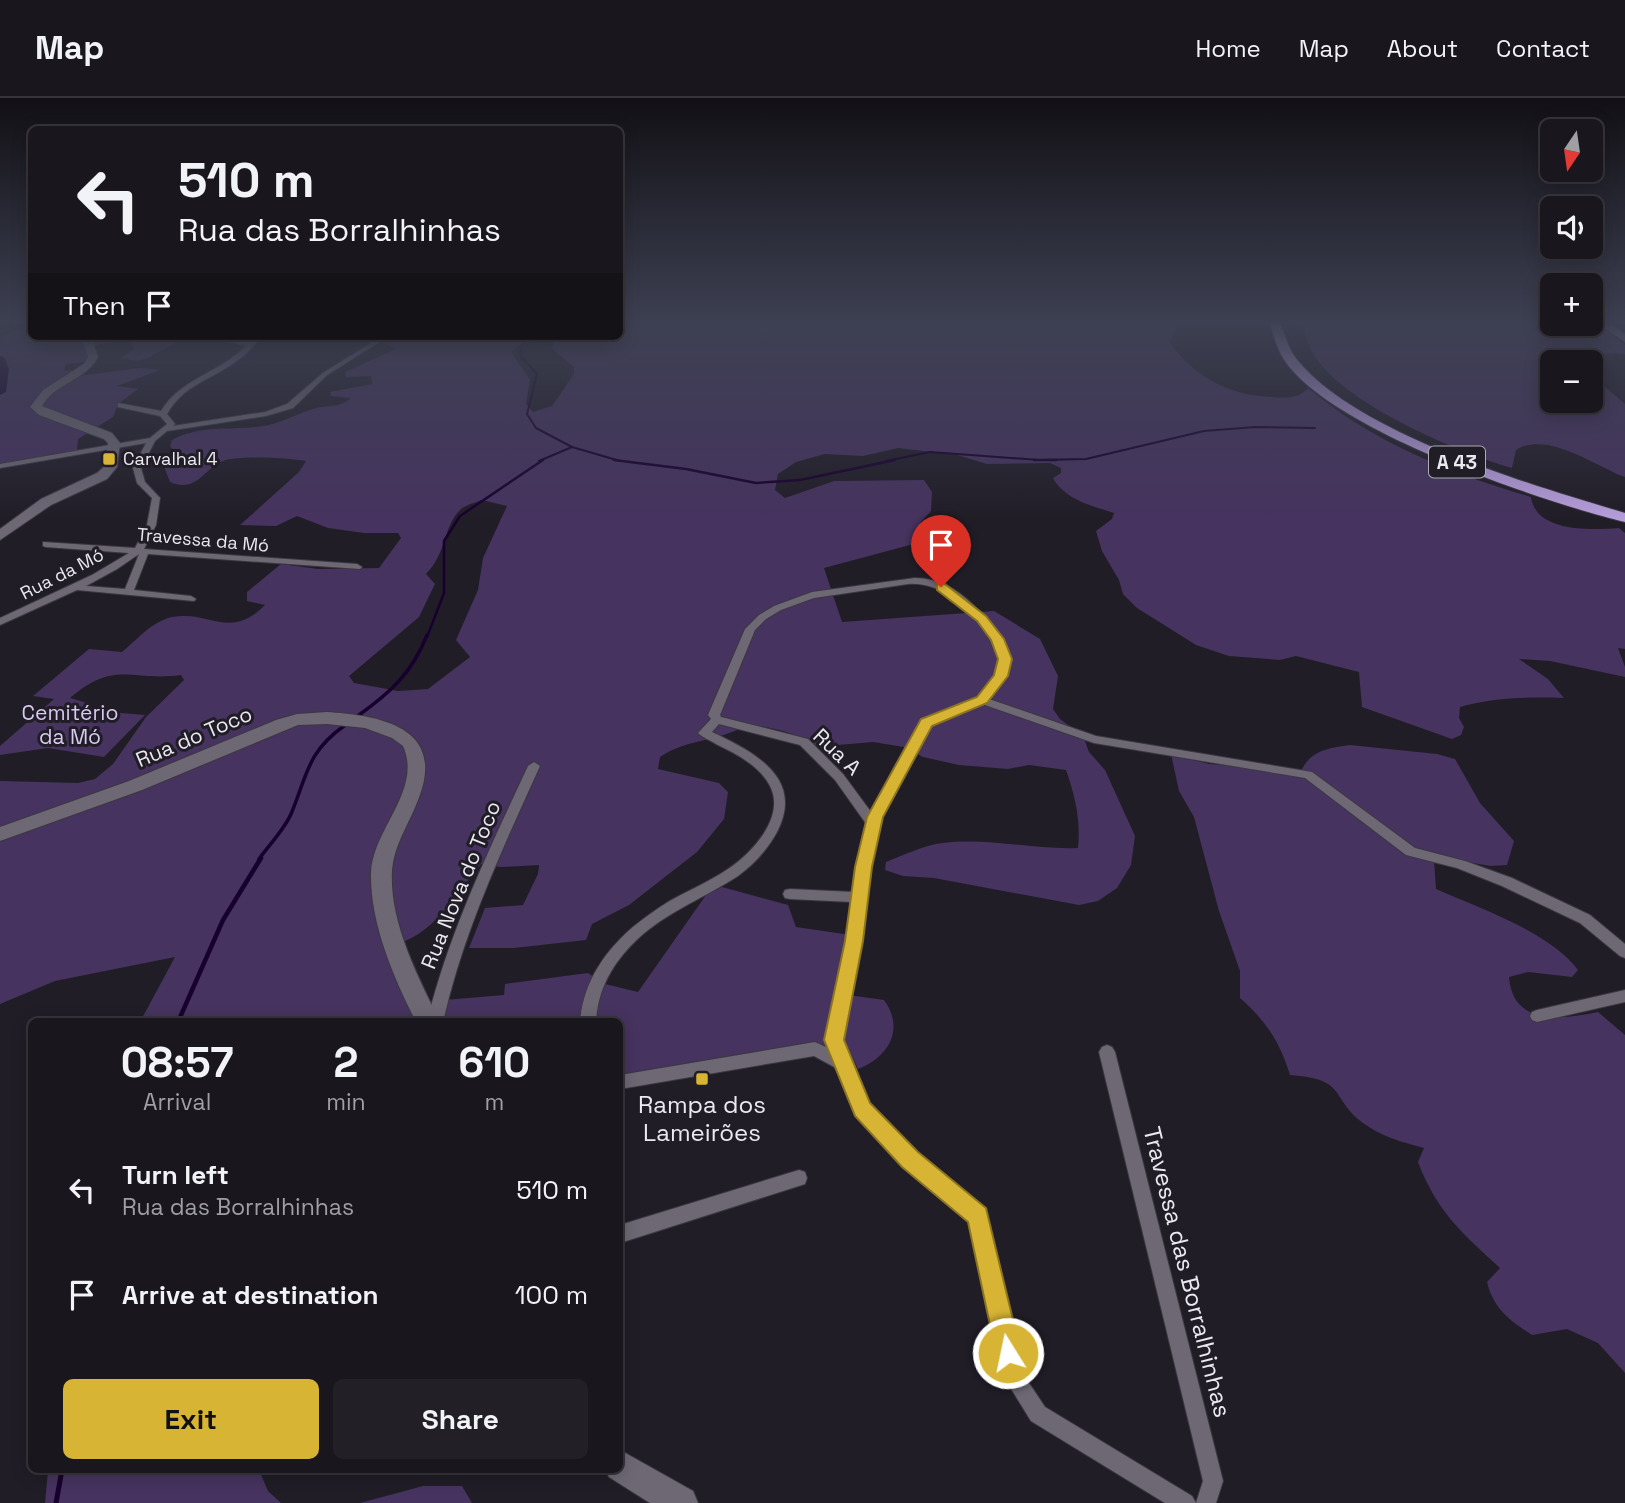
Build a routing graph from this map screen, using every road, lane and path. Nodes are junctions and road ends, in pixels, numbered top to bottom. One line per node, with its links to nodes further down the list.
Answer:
1 (54, 389): 10 (street)
2 (184, 389): 7 (street)
3 (309, 389): 8 (street)
4 (1323, 389): 12 (highway, A 43)
5 (1334, 389): 12 (highway, A 43)
6 (121, 405): 7 (street)
7 (163, 414): 8 (street)
8 (168, 429): 9 (street)
9 (152, 440): 10 (street); 17 (street)
10 (114, 446): 11 (street); 15 (street)
11 (0, 466)
12 (1537, 488): 13 (highway, A 43); 14 (highway, A 43)
13 (1625, 510)
14 (1625, 518)
15 (0, 536)
16 (46, 544): 17 (street, Travessa da Mó)
17 (141, 550): 18 (street, Travessa da Mó); 19 (street, Rua da Mó); 20 (street)
18 (357, 566)
19 (71, 587): 20 (street); 22 (street, Rua da Mó)
20 (129, 591): 21 (street)
21 (191, 599)
22 (0, 622)
23 (982, 700): 24 (street); 26 (street); 30 (street)
24 (717, 720): 26 (street, Rua A); 35 (street)
25 (534, 766): 34 (street, Rua Nova do Toco)
26 (873, 824): 29 (street)
27 (0, 834): 33 (street, Rua do Toco)
28 (790, 894): 29 (street)
29 (859, 897): 37 (street)
30 (1625, 952)
31 (1625, 996): 32 (street)
32 (1537, 1016)
33 (426, 1018)
34 (436, 1018)
35 (588, 1018)
36 (1107, 1052): 44 (street, Travessa das Borralhinhas)
37 (845, 1065): 38 (street); 43 (street)
38 (623, 1081)
39 (799, 1178): 40 (street)
40 (623, 1233)
41 (623, 1468): 42 (street)
42 (681, 1503)
43 (1185, 1503)
44 (1206, 1503)

